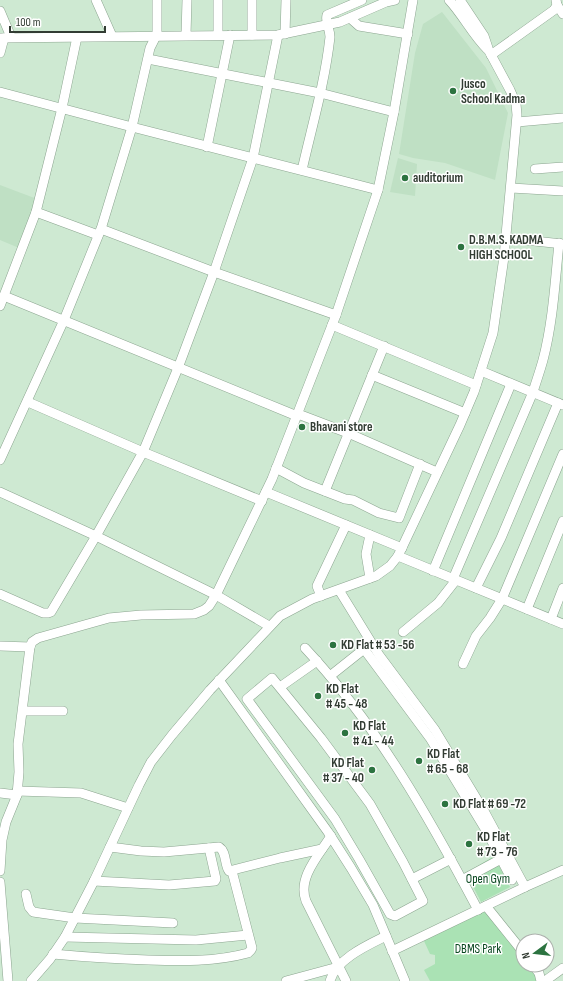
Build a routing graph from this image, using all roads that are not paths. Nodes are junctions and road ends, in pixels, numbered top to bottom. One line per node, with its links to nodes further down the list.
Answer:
1 (96, 0): 23 (street)
2 (157, 0): 24 (street)
3 (187, 0): 19 (street)
4 (218, 0): 20 (street)
5 (252, 0): 22 (street)
6 (286, 0): 17 (street)
7 (362, 0): 16 (street)
8 (413, 0): 18 (street)
9 (449, 0): 27 (street)
10 (460, 0): 27 (street)
11 (390, 1): 15 (street)
12 (557, 2): 14 (street); 27 (street)
13 (0, 11): 26 (street)
14 (563, 14)
15 (350, 18): 16 (street); 18 (street)
16 (328, 26): 17 (street); 33 (street)
17 (282, 34): 22 (street); 31 (street)
18 (408, 34): 35 (street)
19 (186, 35): 20 (street); 24 (street)
20 (218, 35): 21 (street)
21 (230, 35): 22 (street); 30 (street)
22 (252, 35)
23 (112, 36): 24 (street); 25 (street)
24 (156, 36): 29 (street)
25 (77, 37): 26 (street); 34 (street)
26 (5, 38): 28 (street)
27 (490, 53): 37 (street)
28 (0, 54)
29 (148, 59): 30 (street); 38 (street)
30 (222, 74): 31 (street); 39 (street)
31 (269, 82): 33 (street); 40 (street)
32 (0, 92): 34 (street)
33 (320, 93): 35 (street); 43 (street)
34 (62, 108): 38 (street); 47 (street)
35 (394, 112): 45 (street)
36 (563, 118): 37 (street)
37 (517, 122): 44 (street)
38 (132, 127): 39 (street); 48 (street)
39 (207, 146): 40 (street)
40 (253, 158): 43 (street); 51 (street)
41 (563, 167): 42 (street)
42 (535, 169)
43 (302, 170): 45 (street)
44 (511, 188): 46 (street); 49 (street)
45 (378, 190): 54 (street)
46 (563, 191)
47 (36, 212): 48 (street); 52 (street)
48 (99, 232): 51 (street); 55 (street)
49 (506, 238): 50 (street); 59 (street)
50 (561, 244): 63 (street)
51 (214, 272): 54 (street); 58 (street)
52 (4, 296): 53 (street); 55 (street)
53 (0, 306)
54 (336, 315): 56 (street)
55 (64, 320): 58 (street); 64 (street)
56 (332, 325): 57 (street); 67 (street)
57 (384, 346): 60 (street); 62 (street)
58 (178, 368): 67 (street); 70 (street)
59 (481, 372): 61 (street); 62 (street)
60 (372, 375): 66 (street); 68 (street)
61 (511, 384): 63 (street); 85 (street)
62 (476, 385): 66 (street)
63 (533, 392): 65 (street); 87 (street)
64 (28, 402): 69 (street); 70 (street)
65 (560, 404): 88 (street)
66 (465, 413): 75 (street)
67 (297, 415): 68 (street); 74 (street)
68 (348, 433): 73 (street); 76 (street)
69 (3, 443): 72 (street)
70 (143, 452): 79 (street); 83 (street)
71 (563, 454): 94 (street)
72 (0, 460)
73 (420, 464): 75 (street); 76 (street)
74 (276, 468): 76 (street); 78 (street)
75 (437, 472): 84 (street)
76 (325, 491)
77 (0, 492): 83 (street)
78 (266, 492): 79 (street); 81 (street)
79 (262, 501): 91 (street)
80 (563, 521): 95 (street)
81 (346, 525): 82 (street); 92 (street)
82 (370, 535): 84 (street); 86 (street)
83 (96, 536): 91 (street); 93 (street)
84 (400, 552): 85 (street); 86 (street)
85 (433, 570): 87 (street)
86 (370, 578): 90 (street)
87 (455, 580): 88 (street); 99 (street)
88 (476, 588): 94 (street)
89 (563, 588): 96 (street)
90 (339, 590): 92 (street); 128 (street)
91 (216, 595): 98 (street); 101 (street)
92 (321, 596): 98 (street)
93 (2, 598)
94 (502, 599): 95 (street); 104 (street)
95 (527, 609): 96 (street)
96 (551, 619): 97 (street)
97 (563, 624)
98 (269, 626): 106 (street)
99 (403, 632)
100 (0, 646): 101 (street)
101 (30, 647): 108 (street)
102 (305, 648): 103 (street)
103 (317, 661): 105 (street); 107 (street)
104 (463, 664)
105 (330, 676): 118 (street); 119 (street)
106 (219, 680): 112 (street); 114 (street)
107 (280, 687): 123 (street); 123 (street)
108 (23, 711): 109 (street); 111 (street)
109 (63, 711)
110 (0, 793): 111 (street)
111 (17, 793): 112 (street); 113 (street)
112 (128, 808): 115 (street)
113 (2, 834): 121 (street)
114 (331, 836): 117 (street); 135 (street)
115 (110, 847): 116 (street); 126 (street)
116 (209, 848): 122 (street); 126 (street)
117 (322, 849): 122 (street); 140 (street)
118 (451, 859): 123 (street); 124 (street)
119 (501, 859): 124 (street); 125 (street)
120 (563, 870): 128 (street)
121 (0, 871)
122 (232, 871): 134 (street)
123 (412, 879)
124 (462, 880): 131 (street)
125 (512, 880)
126 (94, 881): 132 (street)
127 (0, 882): 143 (street)
128 (525, 887): 130 (street)
129 (26, 894): 132 (street)
130 (486, 906): 131 (street); 137 (street)
131 (478, 910): 138 (street)
132 (75, 918): 133 (street); 136 (street)
133 (172, 924)
134 (248, 935): 136 (street); 139 (street)
135 (386, 936): 138 (street); 140 (street)
136 (65, 937): 139 (street)
137 (515, 942)
138 (392, 952): 147 (street)
139 (53, 954): 142 (street)
140 (338, 967): 144 (street); 145 (street); 146 (street)
141 (563, 968): 148 (street)
142 (34, 980)
143 (8, 981)
144 (286, 981)
145 (330, 981)
146 (346, 981)
147 (405, 981)
148 (545, 981)

